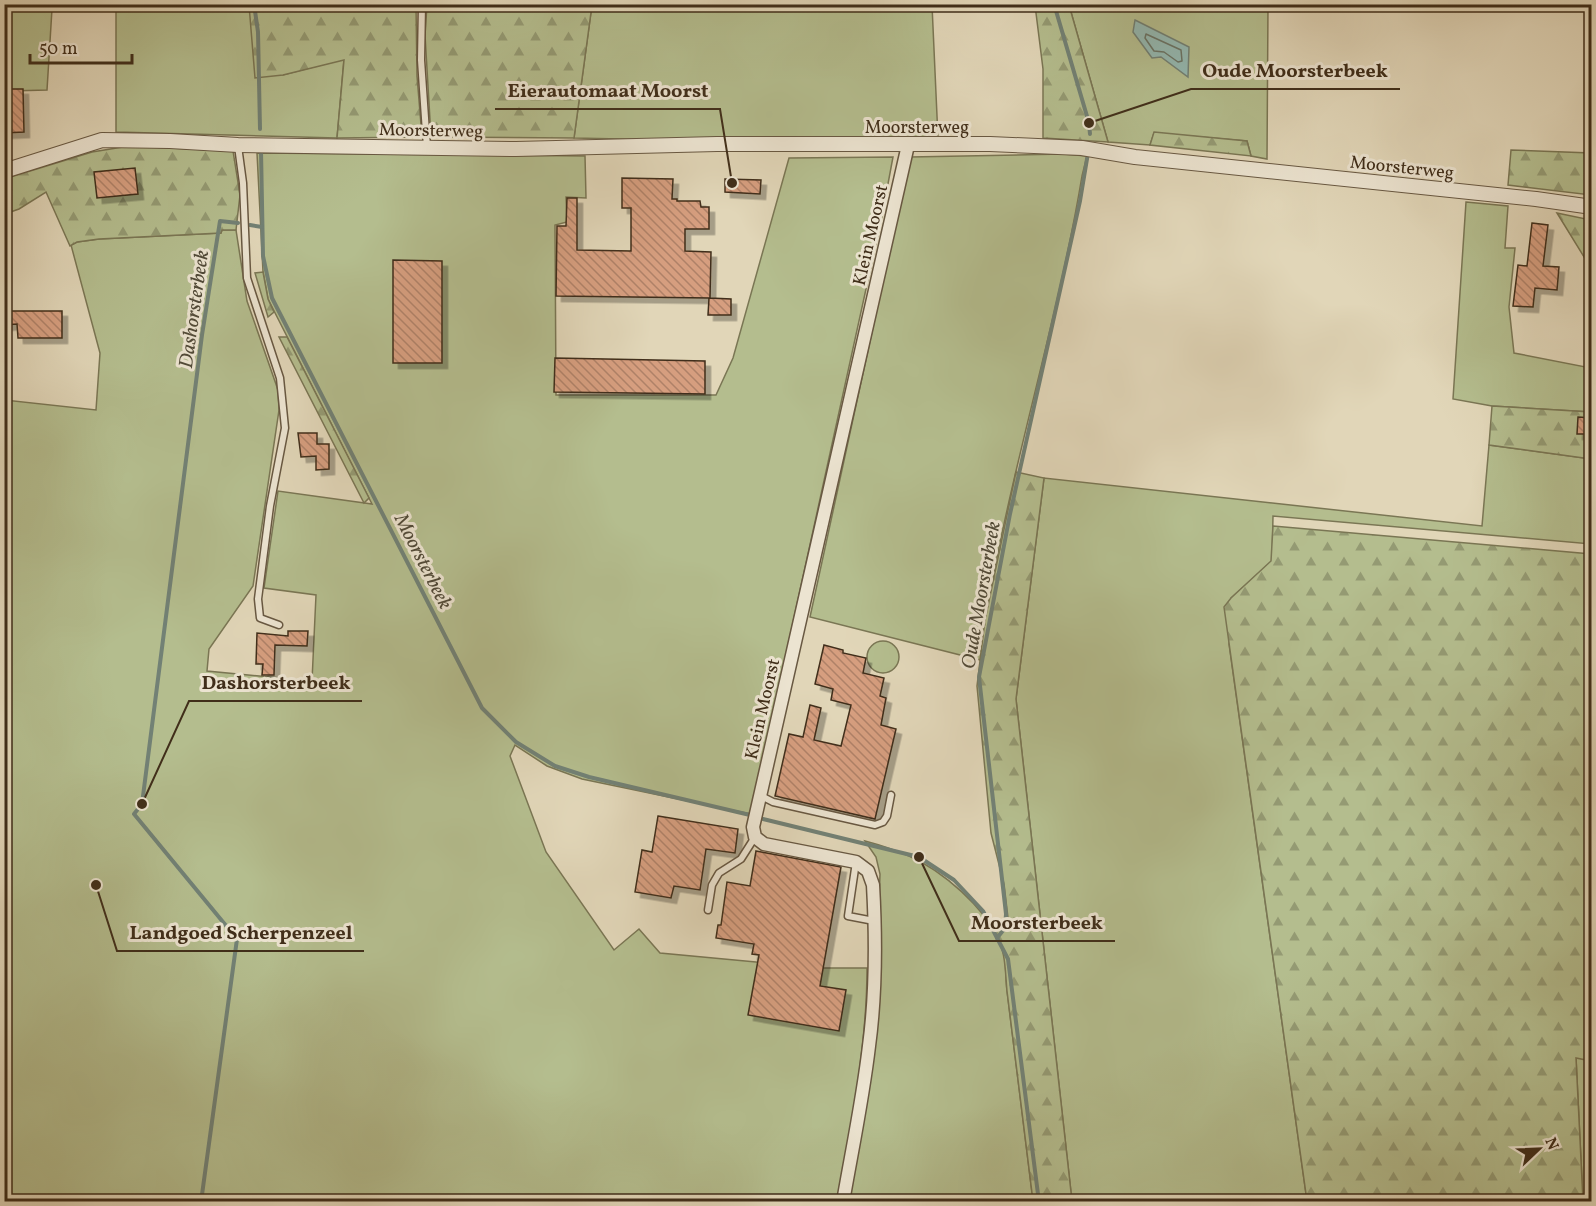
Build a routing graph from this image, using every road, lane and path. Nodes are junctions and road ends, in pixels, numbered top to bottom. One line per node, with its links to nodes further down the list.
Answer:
1 (422, 4): 4 (lane)
2 (238, 145): 4 (street, Moorsterweg); 5 (street, Moorsterweg); 7 (lane)
3 (908, 145): 4 (street, Moorsterweg); 6 (street, Moorsterweg); 9 (street, Klein Moorst)
4 (427, 148)
5 (4, 171)
6 (1592, 207)
7 (279, 625)
8 (891, 795): 9 (lane)
9 (760, 796): 10 (street, Klein Moorst)
10 (755, 837): 11 (street); 12 (lane)
11 (856, 862): 13 (street); 13 (lane)
12 (708, 910)
13 (874, 921): 14 (street)
14 (843, 1202)

